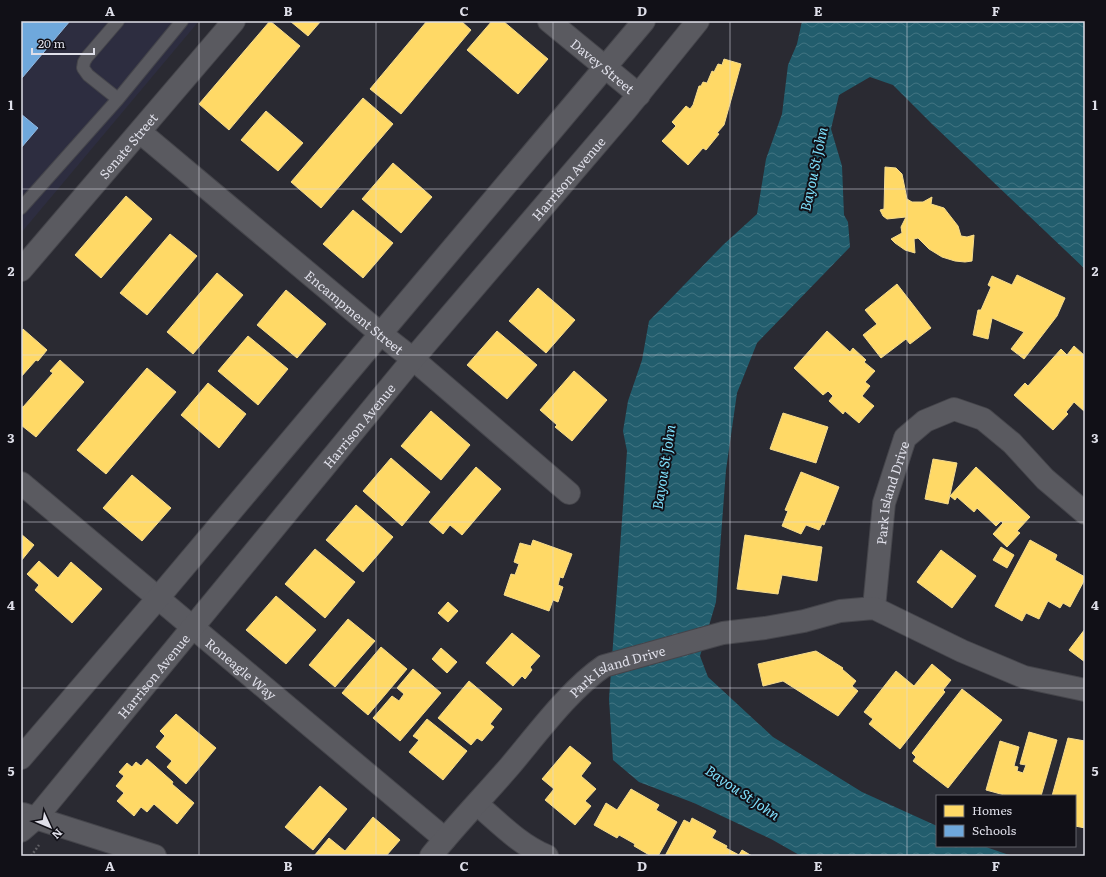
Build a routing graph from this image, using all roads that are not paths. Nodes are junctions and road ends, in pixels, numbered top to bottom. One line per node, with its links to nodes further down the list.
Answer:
1 (118, 21): 9 (lane)
2 (182, 21): 9 (lane)
3 (234, 21): 10 (street, Senate Street)
4 (549, 21): 7 (street, Davey Street)
5 (644, 21): 7 (street)
6 (698, 21): 8 (street, Harrison Avenue)
7 (604, 67): 8 (street, Davey Street); 13 (street)
8 (639, 95): 14 (street, Harrison Avenue)
9 (118, 99): 11 (lane)
10 (140, 132): 12 (street, Senate Street); 13 (street, Encampment Street)
11 (21, 208)
12 (21, 270)
13 (381, 334): 14 (street, Encampment Street); 18 (street)
14 (413, 359): 16 (street, Encampment Street); 20 (street, Harrison Avenue)
15 (21, 482): 18 (street, Roneagle Way)
16 (569, 493)
17 (1085, 513): 19 (street, Park Island Drive)
18 (158, 598): 20 (street, Roneagle Way); 22 (street)
19 (874, 608): 21 (street); 23 (street, Park Island Drive)
20 (193, 628): 24 (street, Harrison Avenue); 25 (street, Roneagle Way)
21 (1085, 690)
22 (21, 758)
23 (477, 804): 25 (street, Park Island Drive); 28 (street)
24 (26, 821): 26 (street)
25 (445, 839): 27 (street, Park Island Drive)
26 (155, 856)
27 (431, 856)
28 (547, 856)

